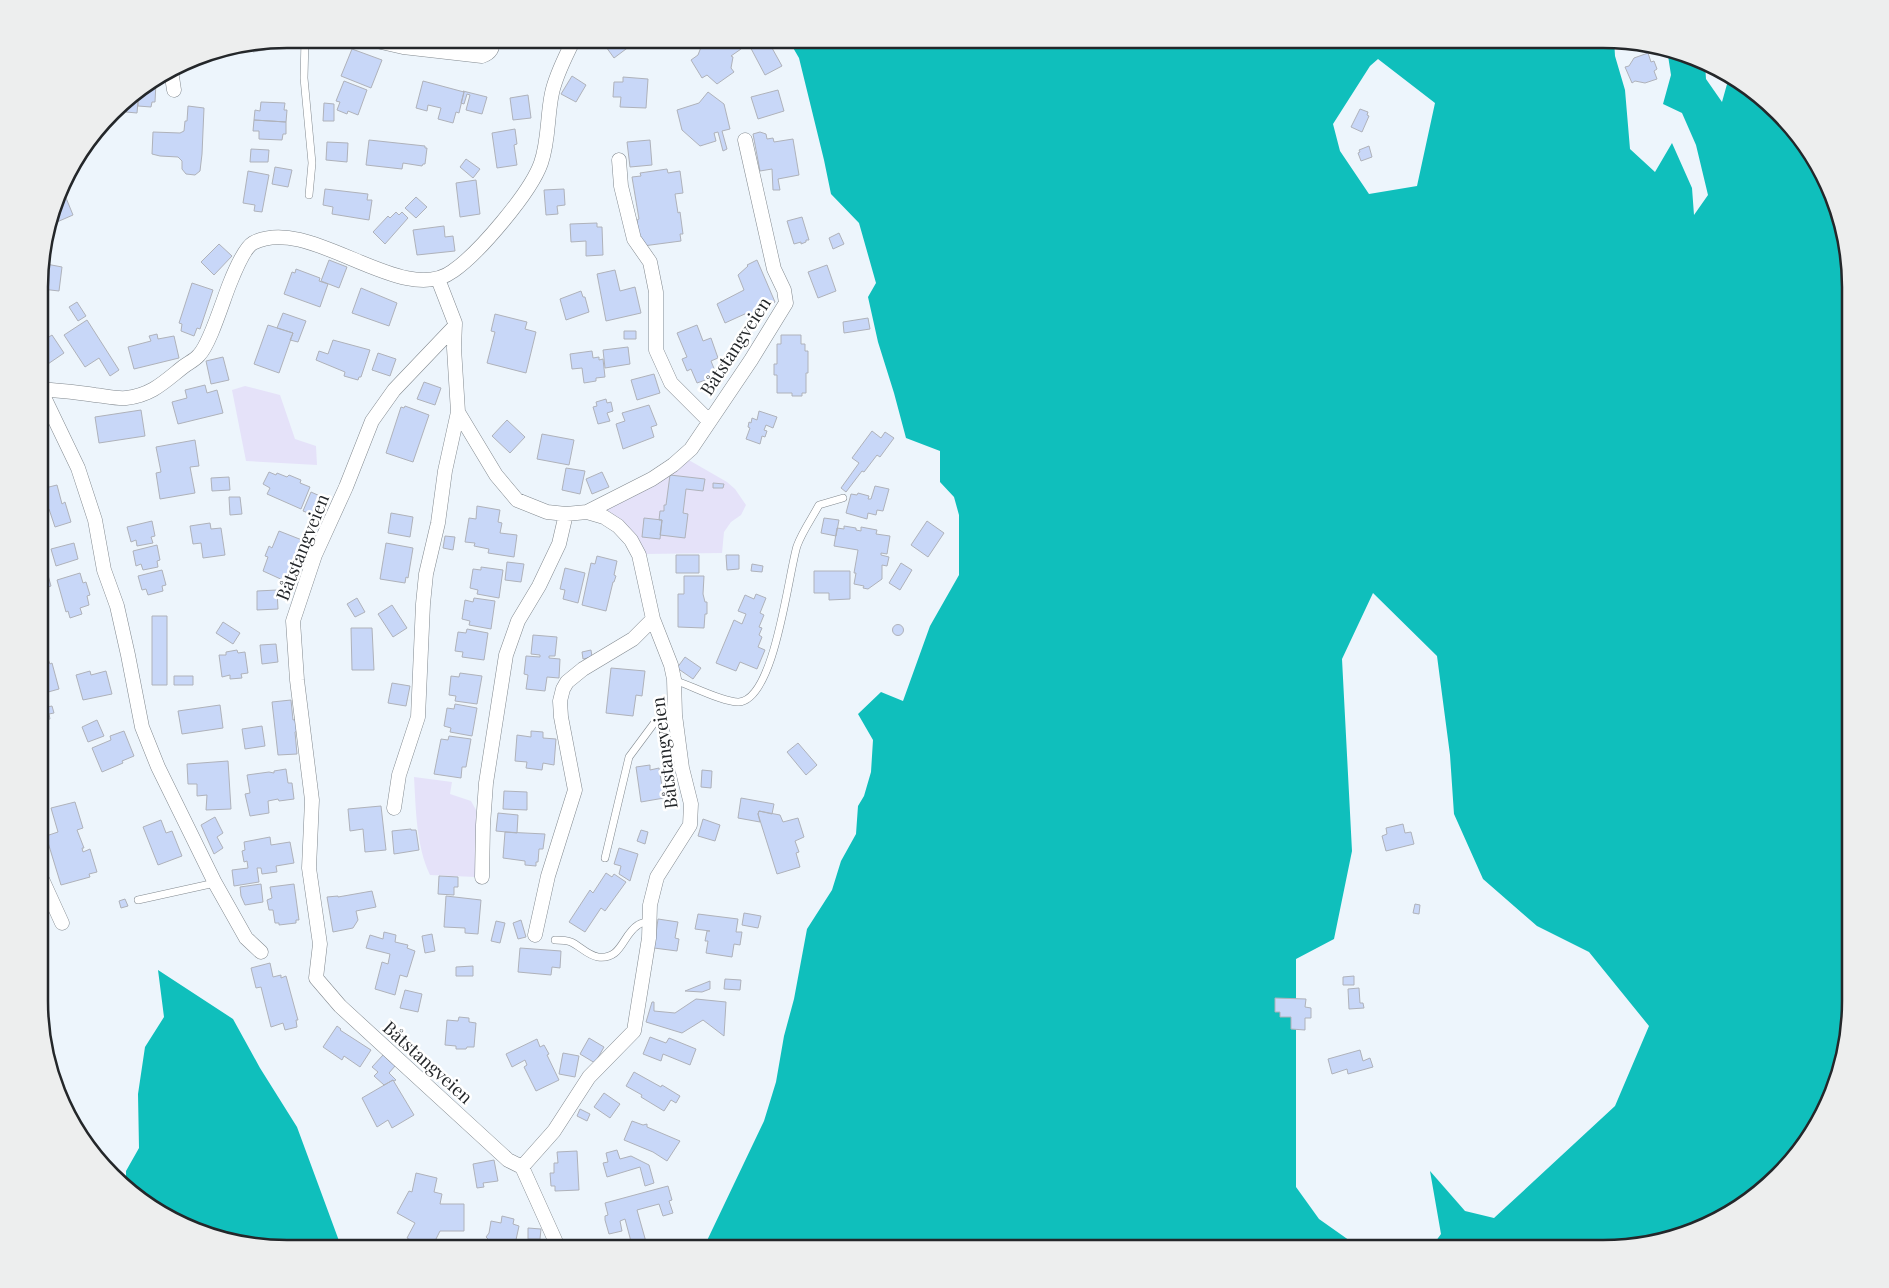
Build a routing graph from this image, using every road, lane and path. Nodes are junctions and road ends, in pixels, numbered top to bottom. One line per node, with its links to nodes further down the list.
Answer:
1 (305, 48): 9 (lane)
2 (412, 48): 3 (street)
3 (491, 48)
4 (570, 48): 10 (street)
5 (172, 77): 6 (street)
6 (174, 90)
7 (746, 140): 15 (street, Båtstangveien)
8 (619, 160): 15 (street)
9 (309, 195)
10 (438, 279): 11 (street, Båtstangveien); 12 (street)
11 (455, 326): 14 (street, Båtstangveien); 33 (street, Båtstangveien)
12 (48, 391)
13 (48, 405): 25 (street)
14 (458, 412): 18 (street, Båtstangveien); 22 (street)
15 (709, 421): 17 (street, Båtstangveien)
16 (843, 498): 20 (lane)
17 (587, 512): 18 (street, Båtstangveien); 19 (street, Båtstangveien)
18 (566, 514): 24 (street)
19 (653, 618): 20 (street, Båtstangveien); 30 (street)
20 (674, 679): 21 (street, Båtstangveien)
21 (676, 715): 23 (lane); 28 (street, Båtstangveien)
22 (394, 808)
23 (605, 858)
24 (482, 877)
25 (215, 883): 27 (lane); 32 (street)
26 (48, 892): 29 (street)
27 (138, 900)
28 (650, 922): 31 (lane); 33 (street, Båtstangveien)
29 (62, 923)
30 (535, 935)
31 (555, 940)
32 (260, 952)
33 (522, 1167): 34 (street)
34 (555, 1240)

